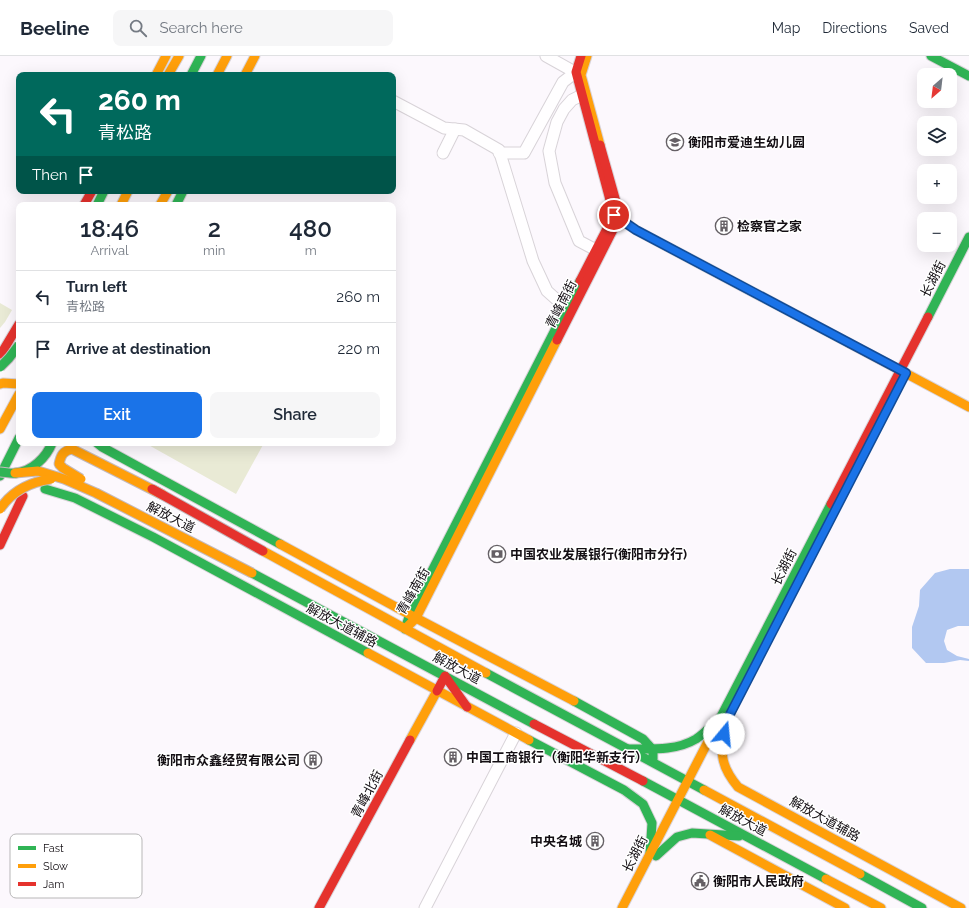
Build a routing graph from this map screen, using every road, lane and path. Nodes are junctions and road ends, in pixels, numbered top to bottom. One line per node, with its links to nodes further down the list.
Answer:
1 (179, 56): 13 (main road)
2 (201, 56): 14 (main road)
3 (227, 56): 15 (main road)
4 (255, 56): 16 (main road)
5 (546, 56): 17 (street)
6 (581, 56): 17 (main road)
7 (587, 56): 17 (main road)
8 (931, 56): 18 (main road)
9 (947, 56): 11 (main road)
10 (162, 57): 12 (main road)
11 (969, 68)
12 (157, 72)
13 (170, 72)
14 (193, 72)
15 (219, 72)
16 (247, 72)
17 (578, 74): 19 (main road); 23 (street); 24 (main road)
18 (969, 76)
19 (582, 96): 24 (main road); 26 (street)
20 (396, 103): 21 (street)
21 (455, 129): 22 (street); 23 (street)
22 (443, 153)
23 (499, 153): 28 (street)
24 (617, 216): 26 (main road, 青峰南街); 33 (main road); 54 (main road, 青峰南街)
25 (969, 237): 33 (main road, 长湖街)
26 (596, 250): 28 (main road, 青峰南街)
27 (969, 252): 33 (main road, 长湖街)
28 (566, 308): 54 (main road, 青峰南街)
29 (16, 329): 31 (main road)
30 (16, 349): 32 (main road, bridge)
31 (9, 356)
32 (0, 367)
33 (903, 372): 37 (main road); 59 (main road, 长湖街)
34 (1, 383): 35 (main road)
35 (16, 384)
36 (16, 400): 38 (main road)
37 (969, 406)
38 (0, 429)
39 (16, 444): 45 (main road)
40 (51, 446): 44 (main road, bridge)
41 (101, 446): 54 (main road)
42 (87, 448): 47 (main road); 49 (main road, 解放大道, bridge)
43 (0, 472): 44 (main road, 解放大道, bridge)
44 (15, 473): 46 (main road, 解放大道, bridge)
45 (0, 476)
46 (64, 478): 51 (main road, bridge); 52 (main road, 解放大道, bridge)
47 (46, 488): 50 (main road); 57 (main road, 解放大道辅路)
48 (6, 494): 50 (main road); 51 (main road)
49 (163, 495): 52 (main road, bridge); 55 (main road, 解放大道, bridge)
50 (23, 496): 53 (main road)
51 (1, 508)
52 (150, 521): 56 (main road, 解放大道, bridge)
53 (0, 545)
54 (413, 616): 55 (main road, 青峰南街); 62 (main road)
55 (405, 629): 61 (main road, 解放大道)
56 (445, 676): 57 (main road, 青峰北街); 58 (main road); 65 (main road, 解放大道)
57 (437, 691): 58 (main road, 解放大道辅路); 72 (main road, 青峰北街)
58 (467, 706): 60 (main road, 解放大道辅路)
59 (723, 720): 62 (main road); 64 (main road, 长湖街); 69 (main road, 解放大道辅路)
60 (516, 733): 68 (main road, 解放大道辅路); 73 (street)
61 (625, 748): 62 (main road); 63 (main road, 解放大道)
62 (652, 750): 63 (main road)
63 (654, 764): 64 (main road, 解放大道)
64 (690, 783): 65 (main road, 长湖街); 70 (main road, 解放大道)
65 (680, 802): 67 (main road, 解放大道); 68 (main road, 长湖街)
66 (710, 834): 67 (main road); 68 (main road); 76 (main road)
67 (747, 837): 71 (main road, 解放大道)
68 (653, 855): 74 (main road, 长湖街); 75 (main road, 长湖街)
69 (872, 859): 70 (main road); 79 (main road, 解放大道辅路)
70 (877, 884): 78 (main road, 解放大道)
71 (870, 905): 77 (main road, 解放大道)
72 (319, 908)
73 (425, 908)
74 (622, 908)
75 (629, 908)
76 (845, 908)
77 (881, 908)
78 (922, 908)
79 (962, 908)

